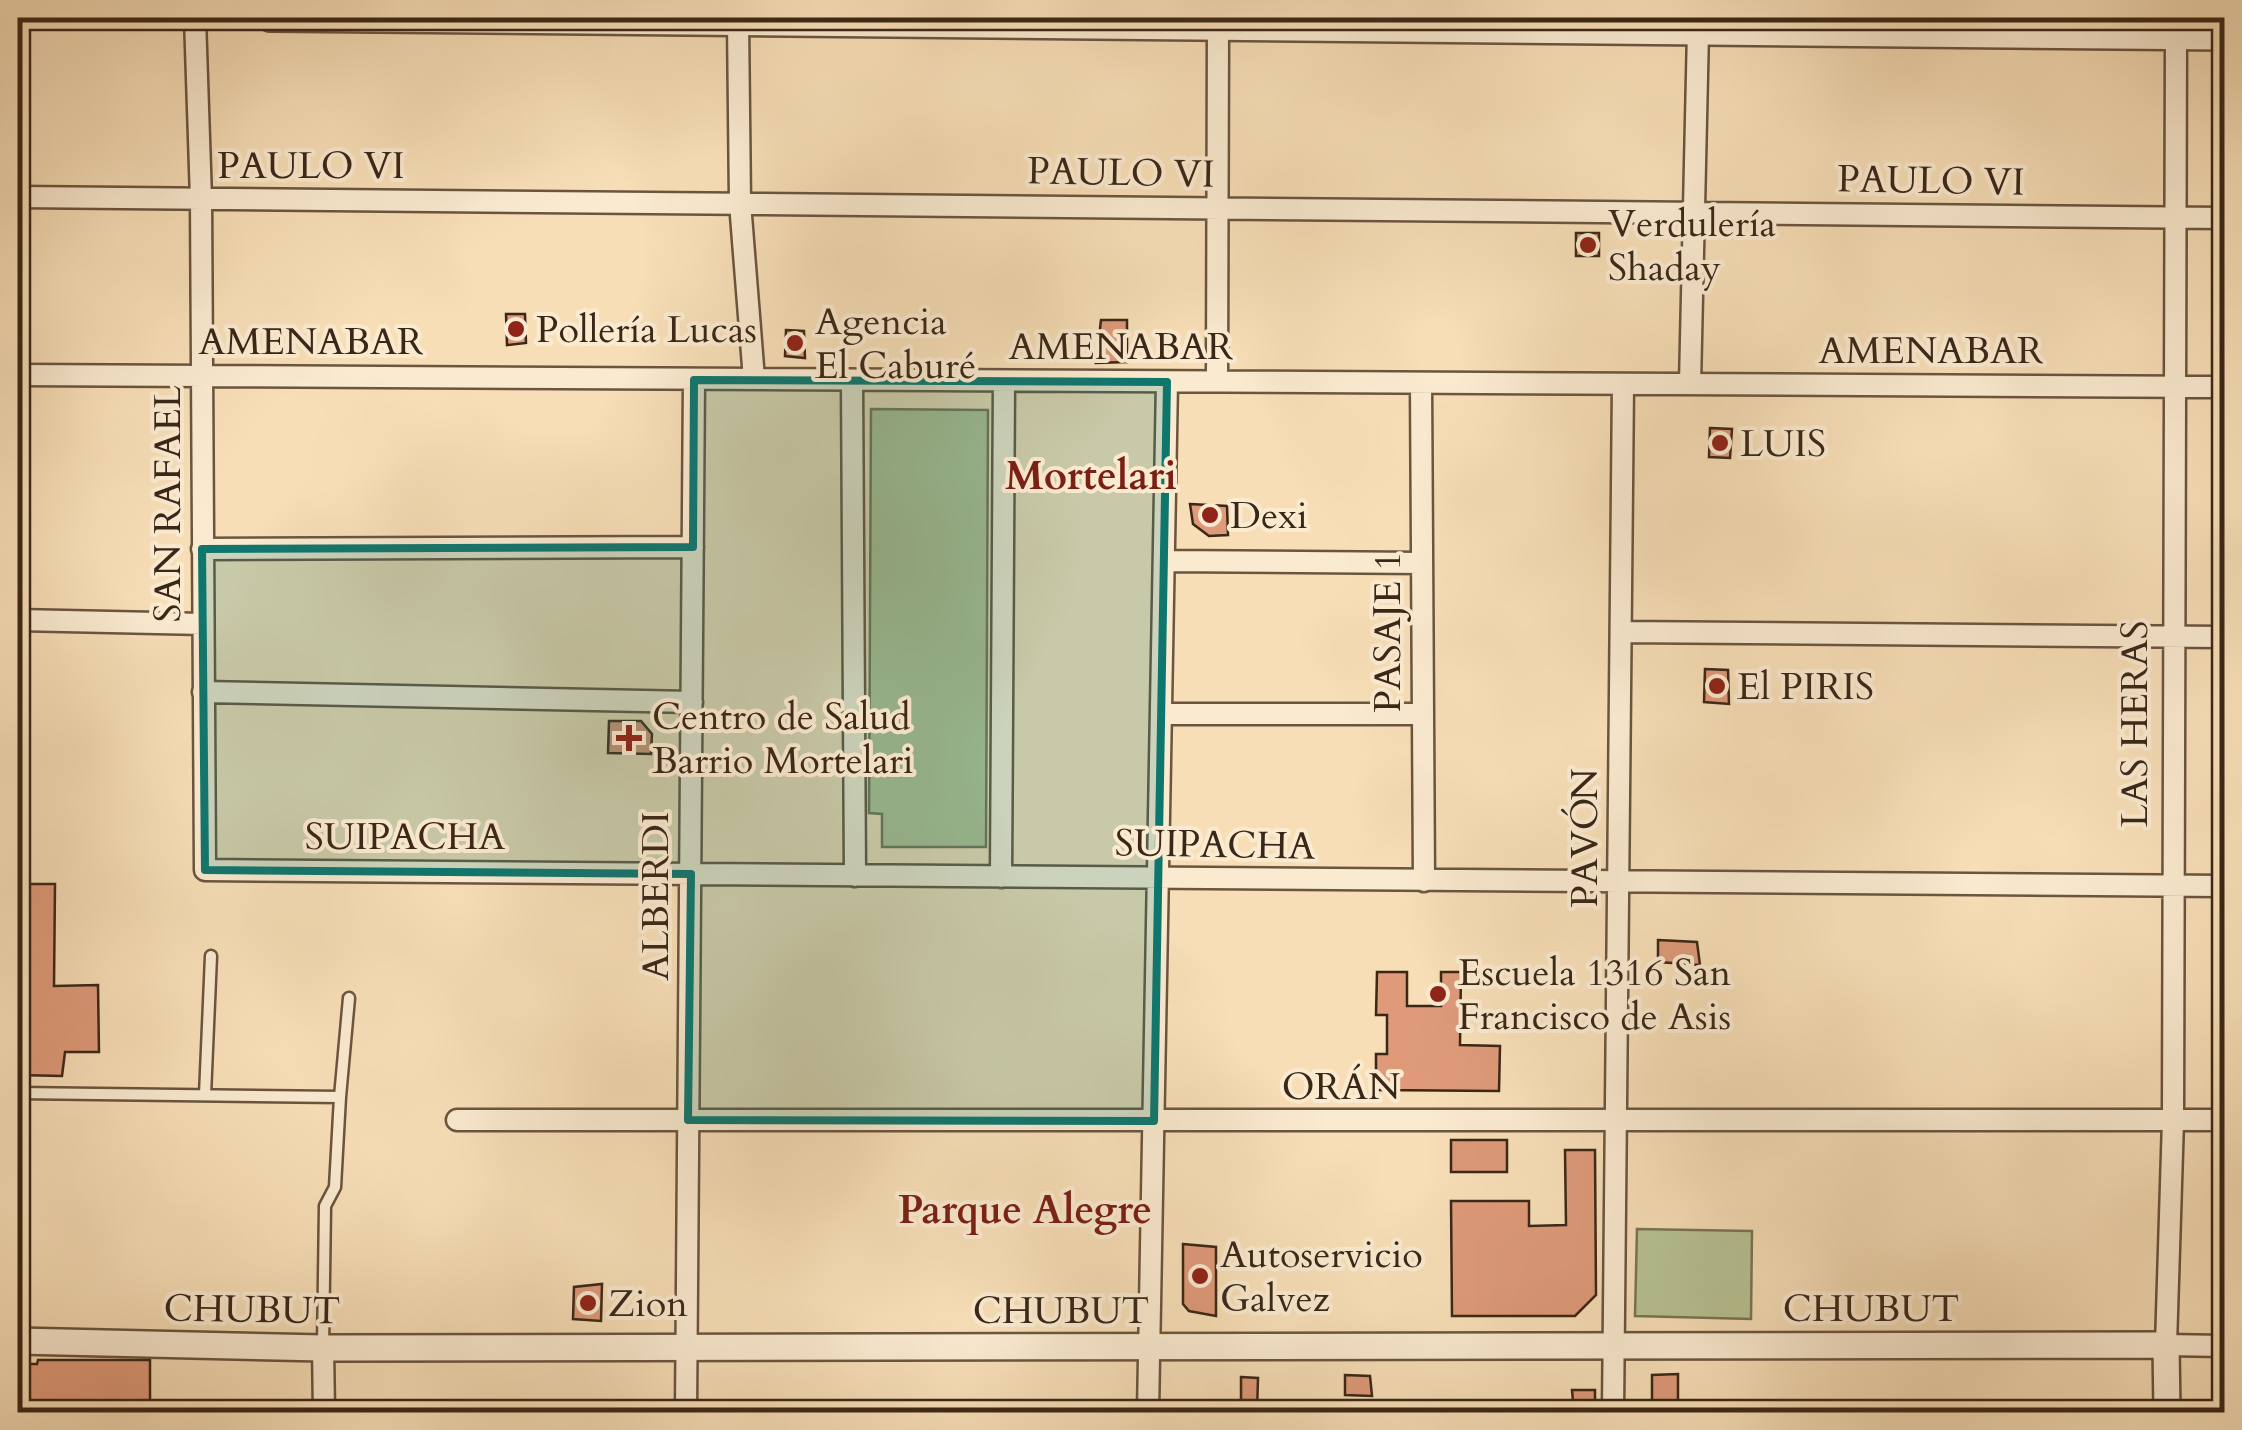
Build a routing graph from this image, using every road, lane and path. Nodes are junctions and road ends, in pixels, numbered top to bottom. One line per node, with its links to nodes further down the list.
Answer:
1 (195, 18): 9 (street, SAN RAFAEL)
2 (270, 18): 3 (street)
3 (738, 22): 4 (street); 10 (street)
4 (1218, 27): 6 (street); 11 (street)
5 (2219, 30): 7 (street)
6 (1698, 31): 7 (street); 12 (street)
7 (2176, 36): 13 (street, LAS HERAS)
8 (18, 197): 9 (street, PAULO VI)
9 (201, 200): 10 (street, PAULO VI); 16 (street, SAN RAFAEL)
10 (740, 203): 11 (street, PAULO VI); 17 (street)
11 (1218, 208): 12 (street, PAULO VI); 22 (street)
12 (1694, 212): 13 (street, PAULO VI); 25 (street)
13 (2175, 217): 14 (street, PAULO VI); 26 (street, LAS HERAS)
14 (2224, 218)
15 (18, 375): 16 (street, AMENABAR)
16 (201, 375): 18 (street, AMENABAR); 29 (street, SAN RAFAEL)
17 (754, 379): 18 (street, AMENABAR); 19 (street, AMENABAR)
18 (694, 380): 28 (street, ALBERDI)
19 (852, 381): 20 (street, AMENABAR); 43 (street)
20 (1004, 381): 21 (street, AMENABAR); 44 (street)
21 (1167, 382): 22 (street, AMENABAR); 30 (street)
22 (1217, 382): 23 (street, AMENABAR)
23 (1421, 383): 24 (street, AMENABAR); 31 (street, PASAJE 1)
24 (1623, 384): 25 (street, AMENABAR); 34 (street, PAVÓN)
25 (1690, 384): 26 (street, AMENABAR)
26 (2174, 386): 27 (street, AMENABAR); 35 (street, LAS HERAS)
27 (2224, 387)
28 (693, 547): 29 (street); 38 (street, ALBERDI)
29 (202, 548): 33 (street, SAN RAFAEL)
30 (1164, 561): 31 (street); 39 (street)
31 (1422, 563): 40 (street, PASAJE 1)
32 (18, 620): 33 (street)
33 (203, 624): 37 (street, SAN RAFAEL)
34 (1620, 632): 35 (street); 47 (street, PAVÓN)
35 (2173, 636): 36 (street); 48 (street, LAS HERAS)
36 (2224, 637)
37 (204, 692): 38 (street); 41 (street, SAN RAFAEL)
38 (692, 702): 42 (street, ALBERDI)
39 (1161, 714): 40 (street); 45 (street)
40 (1423, 714): 46 (street, PASAJE 1)
41 (205, 870): 42 (street, SUIPACHA)
42 (690, 874): 43 (street, SUIPACHA); 56 (street, ALBERDI)
43 (855, 876): 44 (street, SUIPACHA)
44 (1001, 878): 45 (street, SUIPACHA)
45 (1158, 878): 46 (street, SUIPACHA); 57 (street)
46 (1424, 881): 47 (street, SUIPACHA)
47 (1618, 882): 48 (street, SUIPACHA); 58 (street, PAVÓN)
48 (2171, 886): 49 (street, SUIPACHA); 59 (street, LAS HERAS)
49 (2224, 886)
50 (211, 956): 53 (lane)
51 (350, 998): 54 (lane)
52 (18, 1093): 53 (lane)
53 (205, 1096): 54 (lane)
54 (340, 1097): 66 (lane)
55 (457, 1120): 56 (street, ORÁN)
56 (688, 1120): 57 (street, ORÁN); 67 (street, ALBERDI)
57 (1154, 1120): 58 (street, ORÁN); 65 (street)
58 (1618, 1120): 59 (street, ORÁN); 63 (street, PAVÓN)
59 (2173, 1120): 60 (street, ORÁN); 62 (street, LAS HERAS)
60 (2224, 1120)
61 (18, 1342): 66 (street, CHUBUT)
62 (2166, 1345): 63 (street, CHUBUT); 64 (street, CHUBUT); 72 (street, LAS HERAS)
63 (1613, 1346): 65 (street, CHUBUT); 71 (street, PAVÓN)
64 (2224, 1346)
65 (1149, 1347): 67 (street, CHUBUT); 70 (street)
66 (323, 1348): 67 (street, CHUBUT); 68 (street)
67 (687, 1348): 69 (street, ALBERDI)
68 (324, 1412)
69 (686, 1412)
70 (1148, 1412)
71 (1613, 1412)
72 (2167, 1412)

